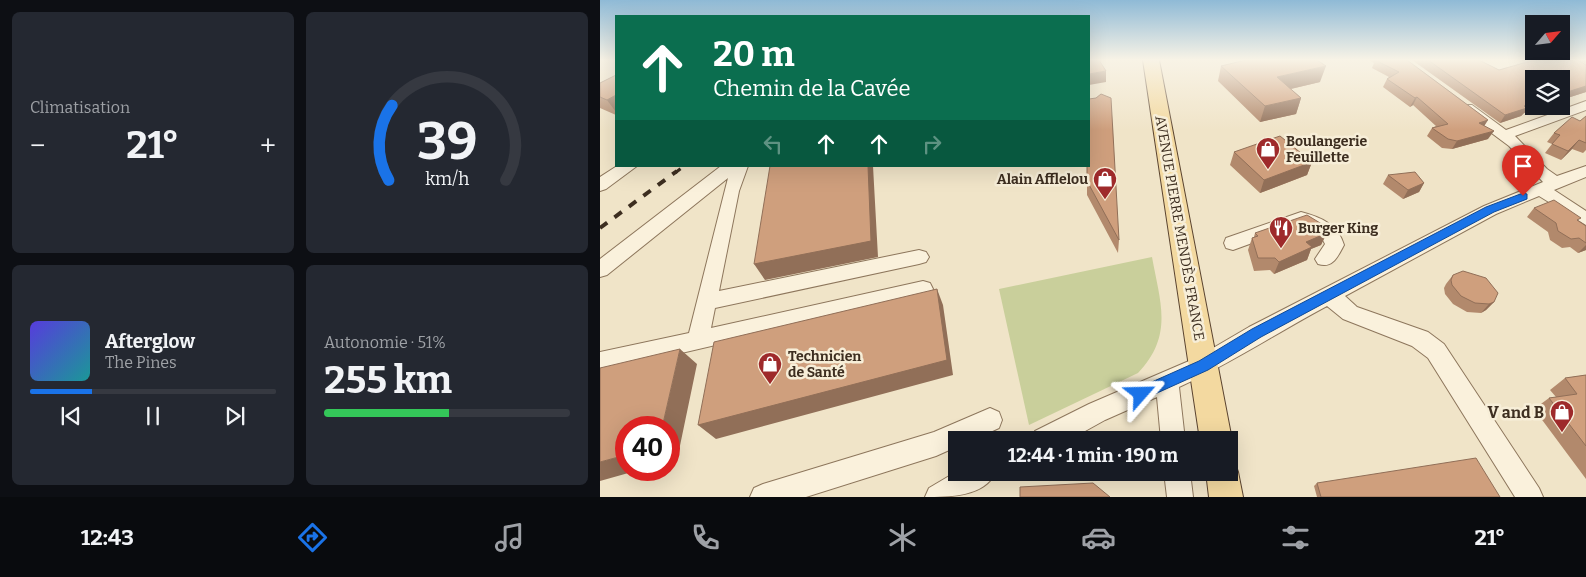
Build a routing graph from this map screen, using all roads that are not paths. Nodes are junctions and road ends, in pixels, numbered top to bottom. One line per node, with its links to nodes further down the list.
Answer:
1 (1155, 83): 21 (main road, AVENUE PIERRE MENDÈS FRANCE)
2 (1454, 98): 4 (street)
3 (1586, 105): 4 (street)
4 (1505, 136): 10 (street)
5 (627, 167): 9 (street)
6 (736, 167): 15 (street)
7 (739, 167): 18 (street)
8 (1586, 171): 10 (street)
9 (600, 185)
10 (1547, 186): 11 (street); 17 (street)
11 (1586, 219)
12 (1233, 243): 14 (street)
13 (919, 256): 18 (street)
14 (1325, 259)
15 (600, 270)
16 (923, 289): 19 (lane)
17 (1329, 295): 21 (street); 34 (street)
18 (706, 302): 19 (street)
19 (698, 340): 20 (lane)
20 (600, 362)
21 (1204, 365): 22 (street); 26 (main road, AVENUE PIERRE MENDÈS FRANCE)
22 (1167, 382): 24 (street); 25 (street)
23 (990, 420): 30 (street)
24 (1061, 431)
25 (1172, 431)
26 (1215, 431)
27 (967, 481): 31 (street)
28 (1178, 481): 32 (street)
29 (1223, 481): 33 (main road)
30 (763, 497)
31 (938, 497)
32 (1180, 497)
33 (1226, 497)
34 (1530, 497)

